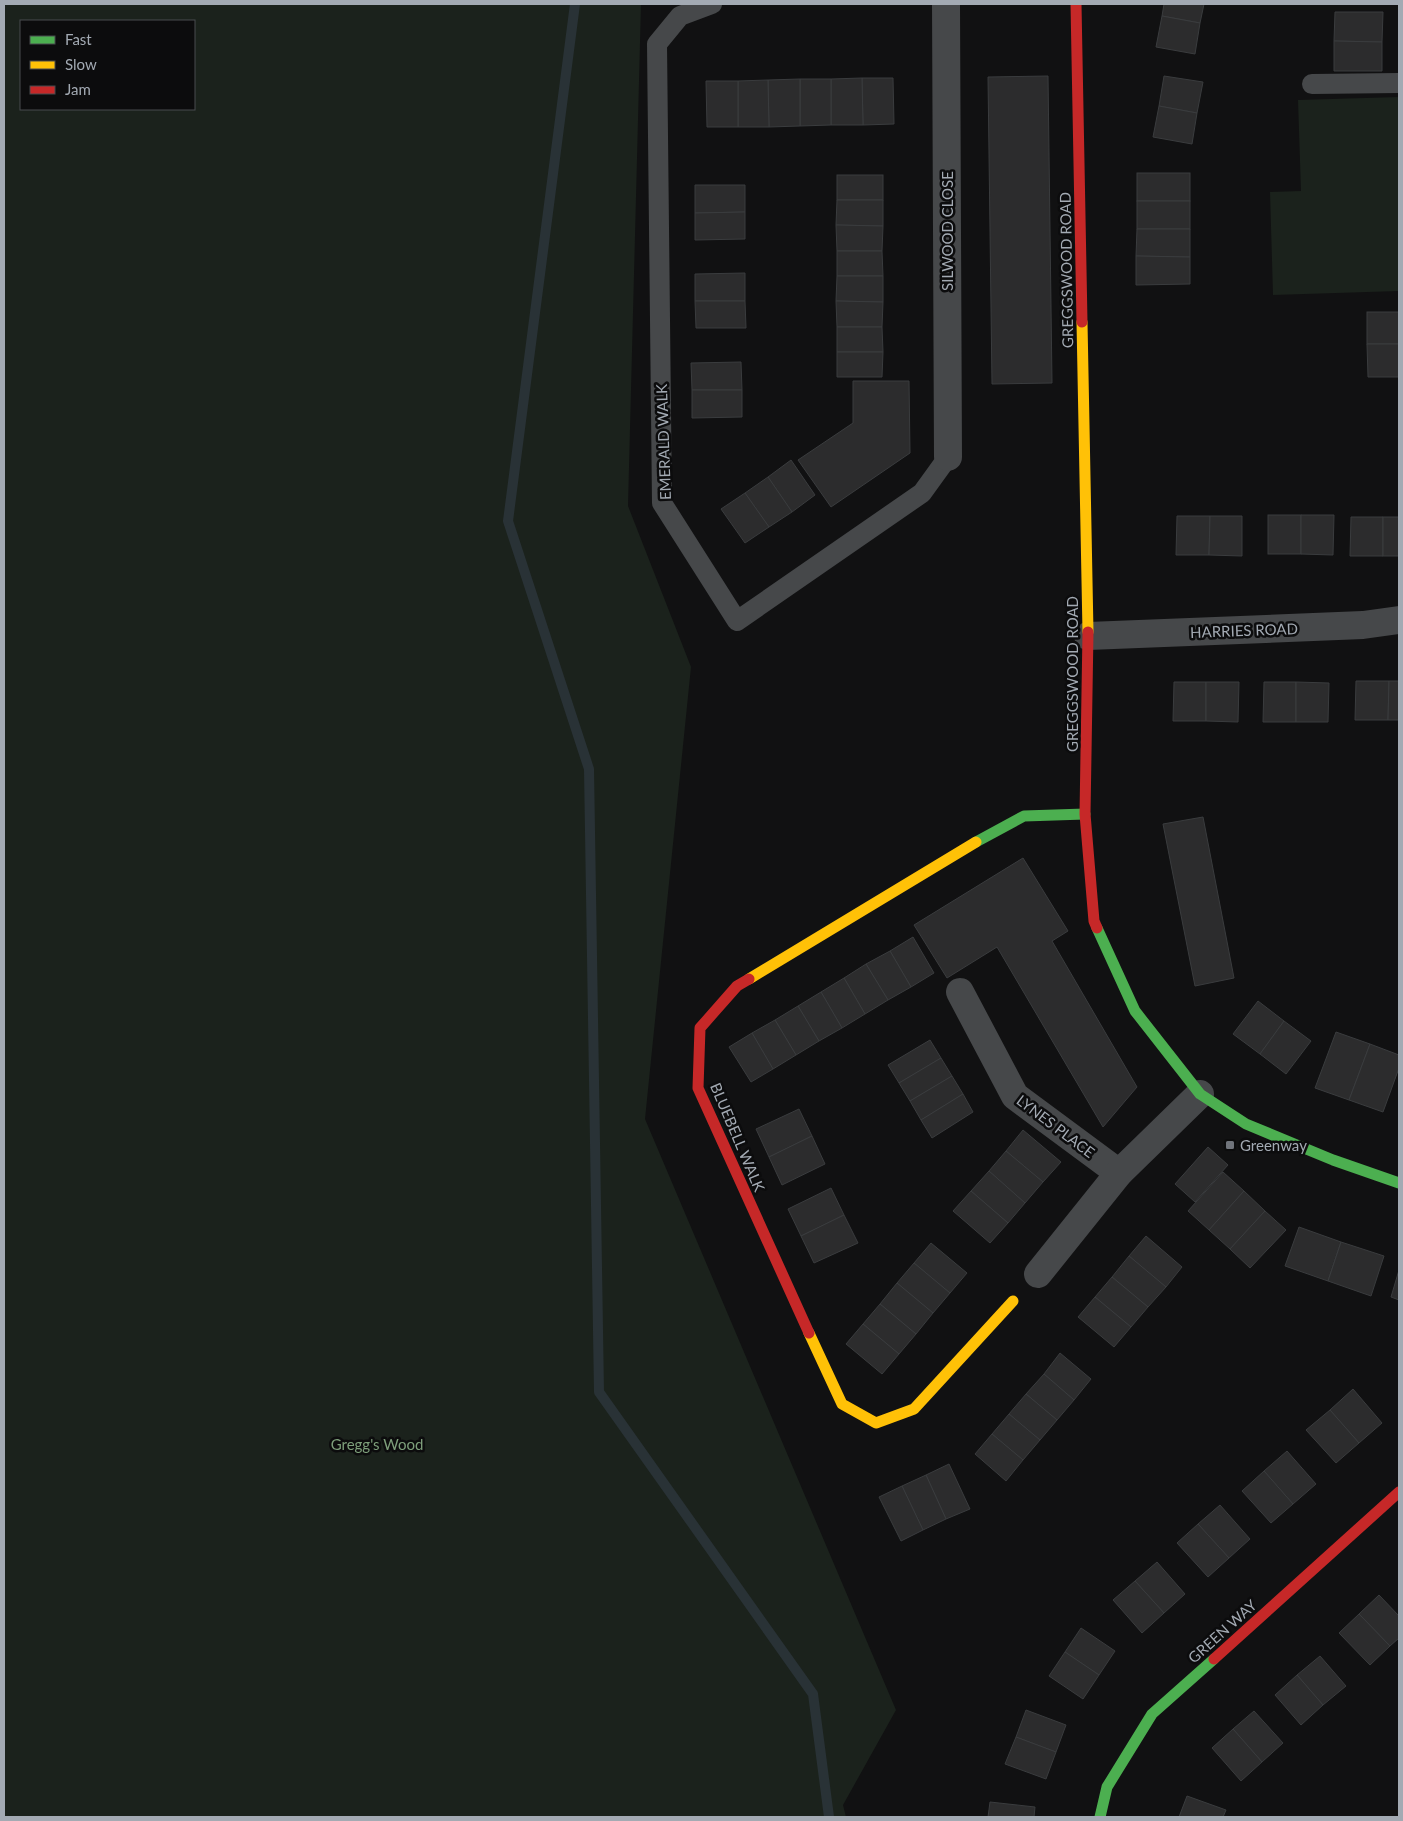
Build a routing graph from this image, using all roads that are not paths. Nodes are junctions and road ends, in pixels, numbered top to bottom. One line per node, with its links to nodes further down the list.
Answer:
1 (712, 4): 6 (lane, EMERALD WALK)
2 (946, 4): 6 (street, SILWOOD CLOSE)
3 (1076, 4): 8 (street, GREGGSWOOD ROAD)
4 (1399, 83): 5 (lane)
5 (1312, 84)
6 (948, 457)
7 (1399, 620): 8 (street, HARRIES ROAD)
8 (1088, 636): 9 (street, GREGGSWOOD ROAD)
9 (1085, 814): 11 (street, GREGGSWOOD ROAD); 15 (street, BLUEBELL WALK)
10 (960, 992): 12 (street, LYNES PLACE)
11 (1200, 1094): 12 (street); 13 (street, GREGGSWOOD ROAD)
12 (1119, 1173): 14 (street)
13 (1399, 1183)
14 (1038, 1274)
15 (1013, 1302)
16 (1399, 1492): 17 (street, GREEN WAY)
17 (1100, 1817)

